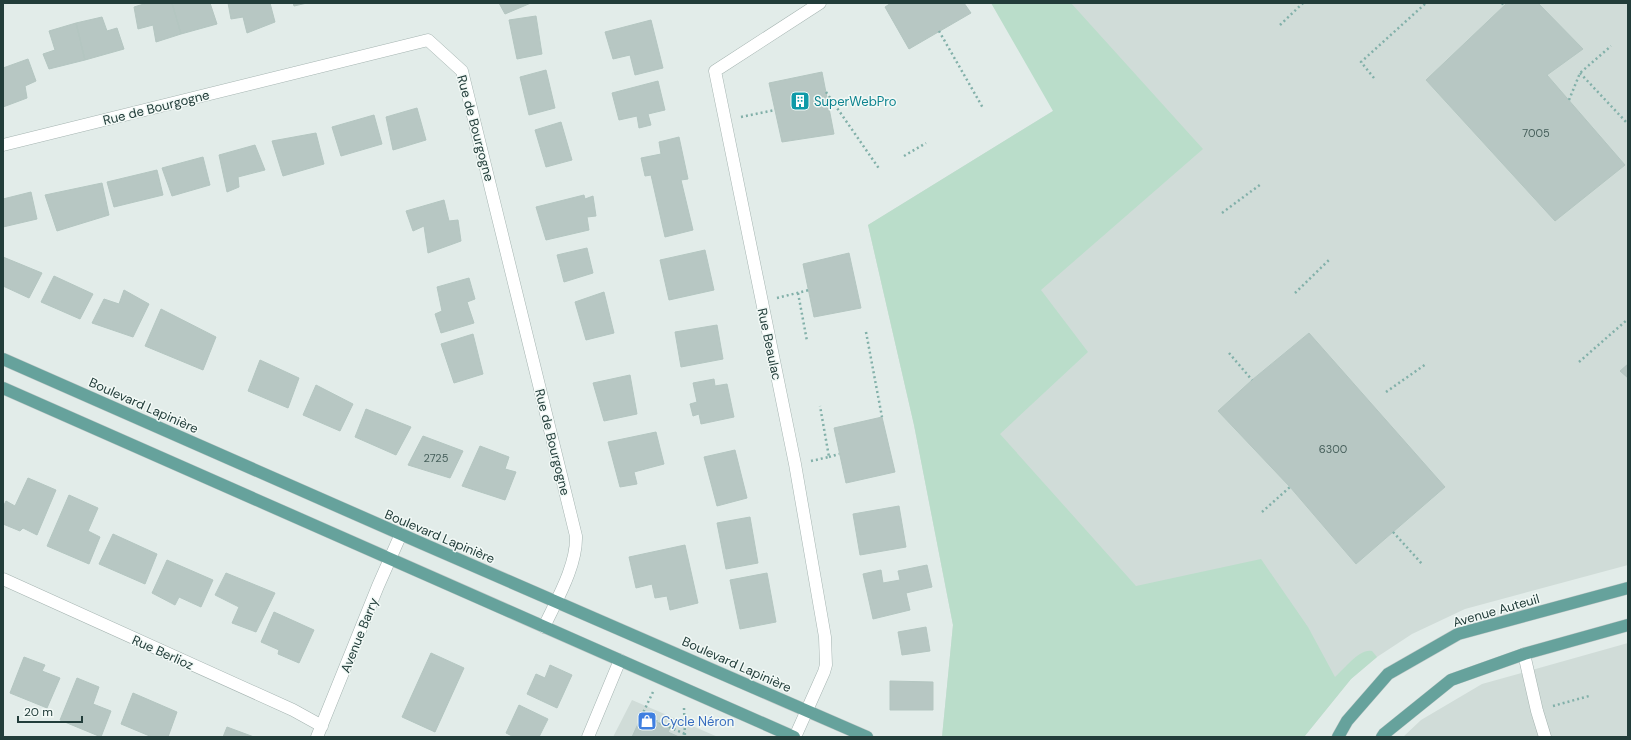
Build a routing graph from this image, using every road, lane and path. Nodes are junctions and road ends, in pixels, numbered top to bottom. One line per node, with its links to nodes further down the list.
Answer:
1 (820, 3): 13 (street, Rue Beaulac)
2 (1303, 3): 4 (path)
3 (1426, 3): 8 (path)
4 (1280, 25)
5 (939, 31): 11 (path)
6 (1612, 46): 7 (path)
7 (1580, 73): 10 (path); 14 (path)
8 (1374, 78)
9 (826, 92): 18 (path)
10 (1569, 100)
11 (983, 108)
12 (775, 110): 13 (path)
13 (725, 121): 25 (street, Rue Beaulac)
14 (1628, 124)
15 (926, 143): 17 (path)
16 (3, 145): 49 (street, Rue de Bourgogne)
17 (904, 156)
18 (880, 170)
19 (1261, 184): 20 (path)
20 (1222, 213)
21 (1330, 259): 24 (path)
22 (809, 290): 23 (path)
23 (798, 293): 25 (path); 28 (path)
24 (1295, 293)
25 (761, 301): 40 (street, Rue Beaulac)
26 (1628, 318): 31 (path)
27 (866, 332): 37 (path)
28 (807, 342)
29 (1229, 353): 33 (path)
30 (3, 359): 44 (main road, Boulevard Lapinière)
31 (1579, 362)
32 (1426, 364): 35 (path)
33 (1252, 380)
34 (3, 388): 45 (main road)
35 (1386, 392)
36 (820, 406): 39 (path)
37 (882, 417)
38 (840, 454): 39 (path)
39 (829, 456): 40 (path)
40 (795, 464): 57 (street, Rue Beaulac)
41 (1290, 487): 42 (path)
42 (1262, 512)
43 (1393, 532): 46 (path)
44 (401, 534): 45 (street, Avenue Barry); 49 (main road, Boulevard Lapinière)
45 (390, 559): 51 (main road); 59 (street, Avenue Barry)
46 (1423, 565)
47 (3, 579): 59 (street, Rue Berlioz)
48 (1628, 588): 65 (main road, Avenue Auteuil)
49 (556, 601): 51 (street, Rue de Bourgogne); 57 (main road, Boulevard Lapinière)
50 (1628, 625): 52 (main road)
51 (544, 627): 53 (main road)
52 (1524, 654): 58 (street); 66 (main road)
53 (620, 660): 62 (street); 63 (main road)
54 (653, 692): 60 (path)
55 (1589, 696): 58 (path)
56 (684, 705): 60 (path)
57 (808, 710): 63 (street, Rue Beaulac); 64 (main road, Boulevard Lapinière)
58 (1537, 711): 67 (street)
59 (322, 726): 61 (street, Avenue Barry)
60 (685, 736)
61 (317, 737)
62 (588, 737)
63 (794, 737)
64 (867, 737)
65 (1338, 737)
66 (1382, 737)
67 (1546, 737)

